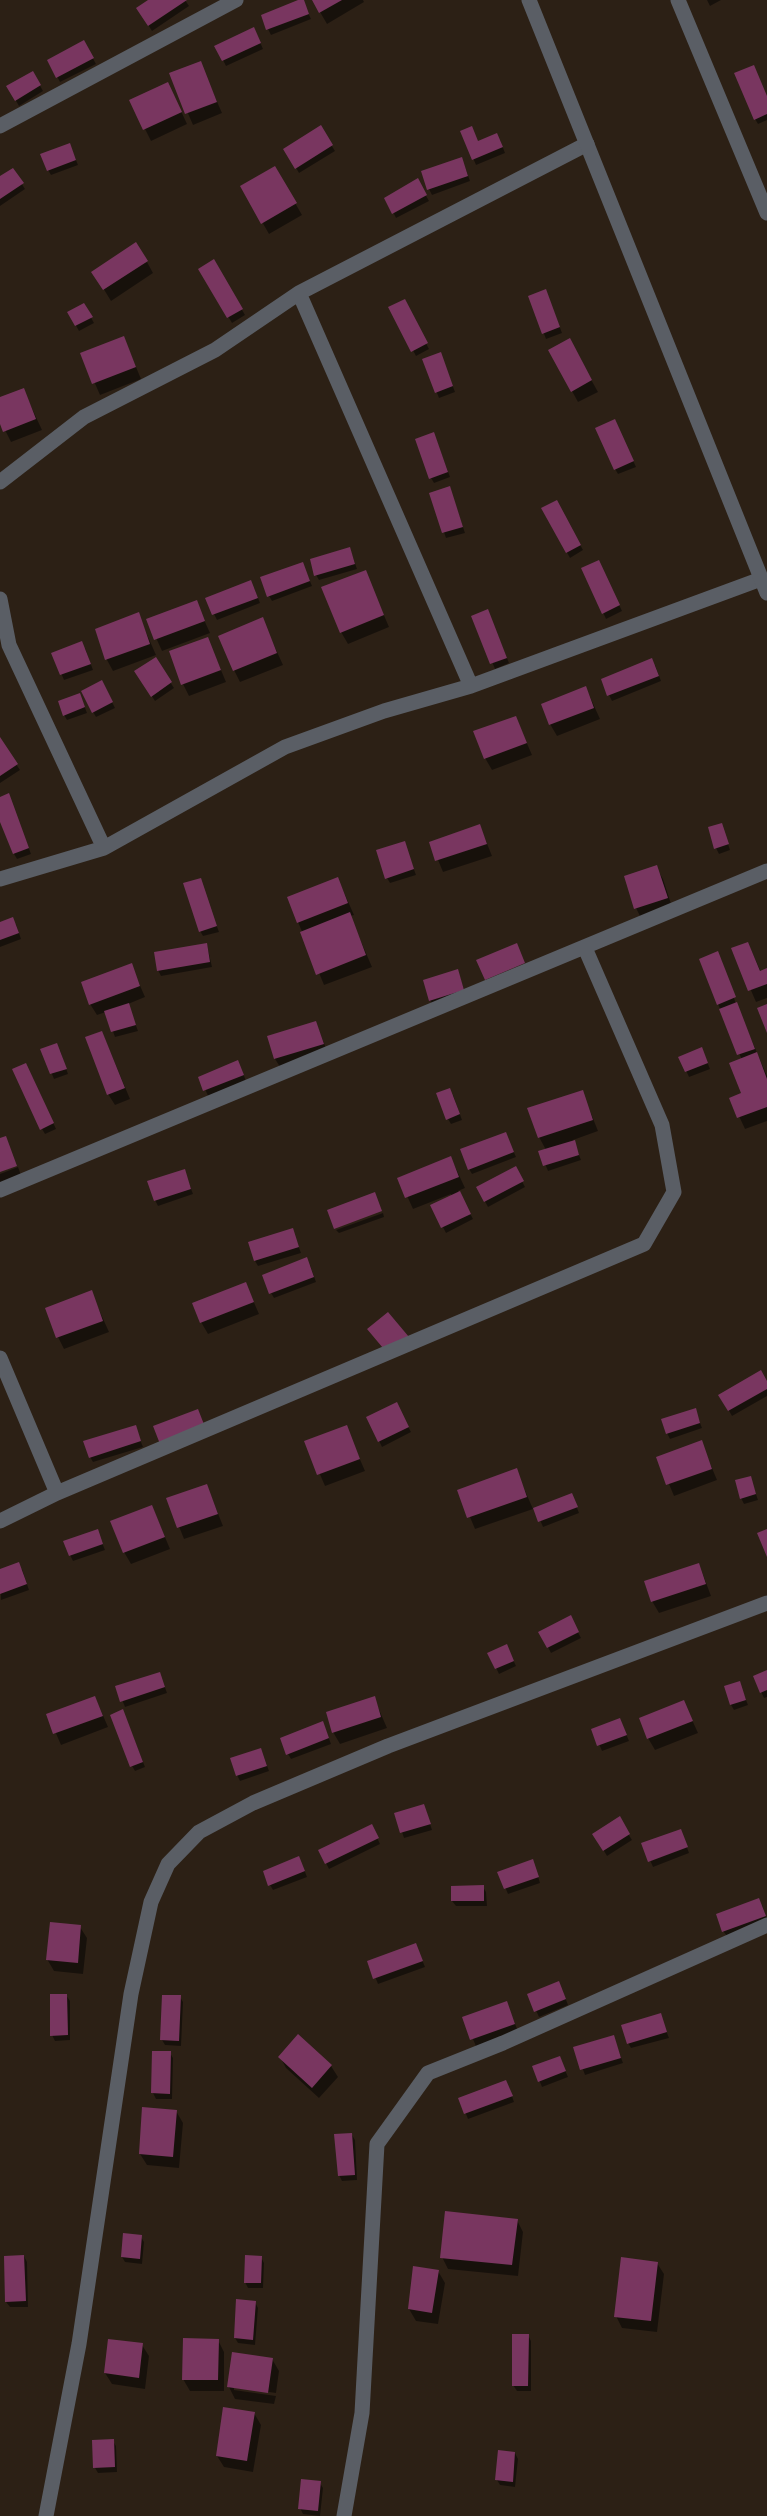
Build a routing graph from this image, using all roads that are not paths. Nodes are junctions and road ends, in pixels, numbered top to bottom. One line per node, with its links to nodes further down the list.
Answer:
1 (237, 0): 4 (street)
2 (529, 0): 5 (street)
3 (678, 0): 6 (street)
4 (0, 126)
5 (587, 144): 8 (street); 10 (street)
6 (762, 192): 7 (street)
7 (767, 213)
8 (299, 293): 9 (street); 13 (street)
9 (0, 482)
10 (761, 579): 11 (street); 13 (street)
11 (767, 594)
12 (0, 599): 14 (street)
13 (471, 686): 14 (street)
14 (104, 848): 16 (street)
15 (767, 871): 17 (street)
16 (0, 879)
17 (585, 948): 18 (street); 20 (street)
18 (0, 1190)
19 (0, 1358): 20 (street)
20 (57, 1493): 21 (street)
21 (0, 1521)
22 (767, 1603): 24 (street)
23 (767, 1925): 25 (street)
24 (46, 2516)
25 (344, 2516)

